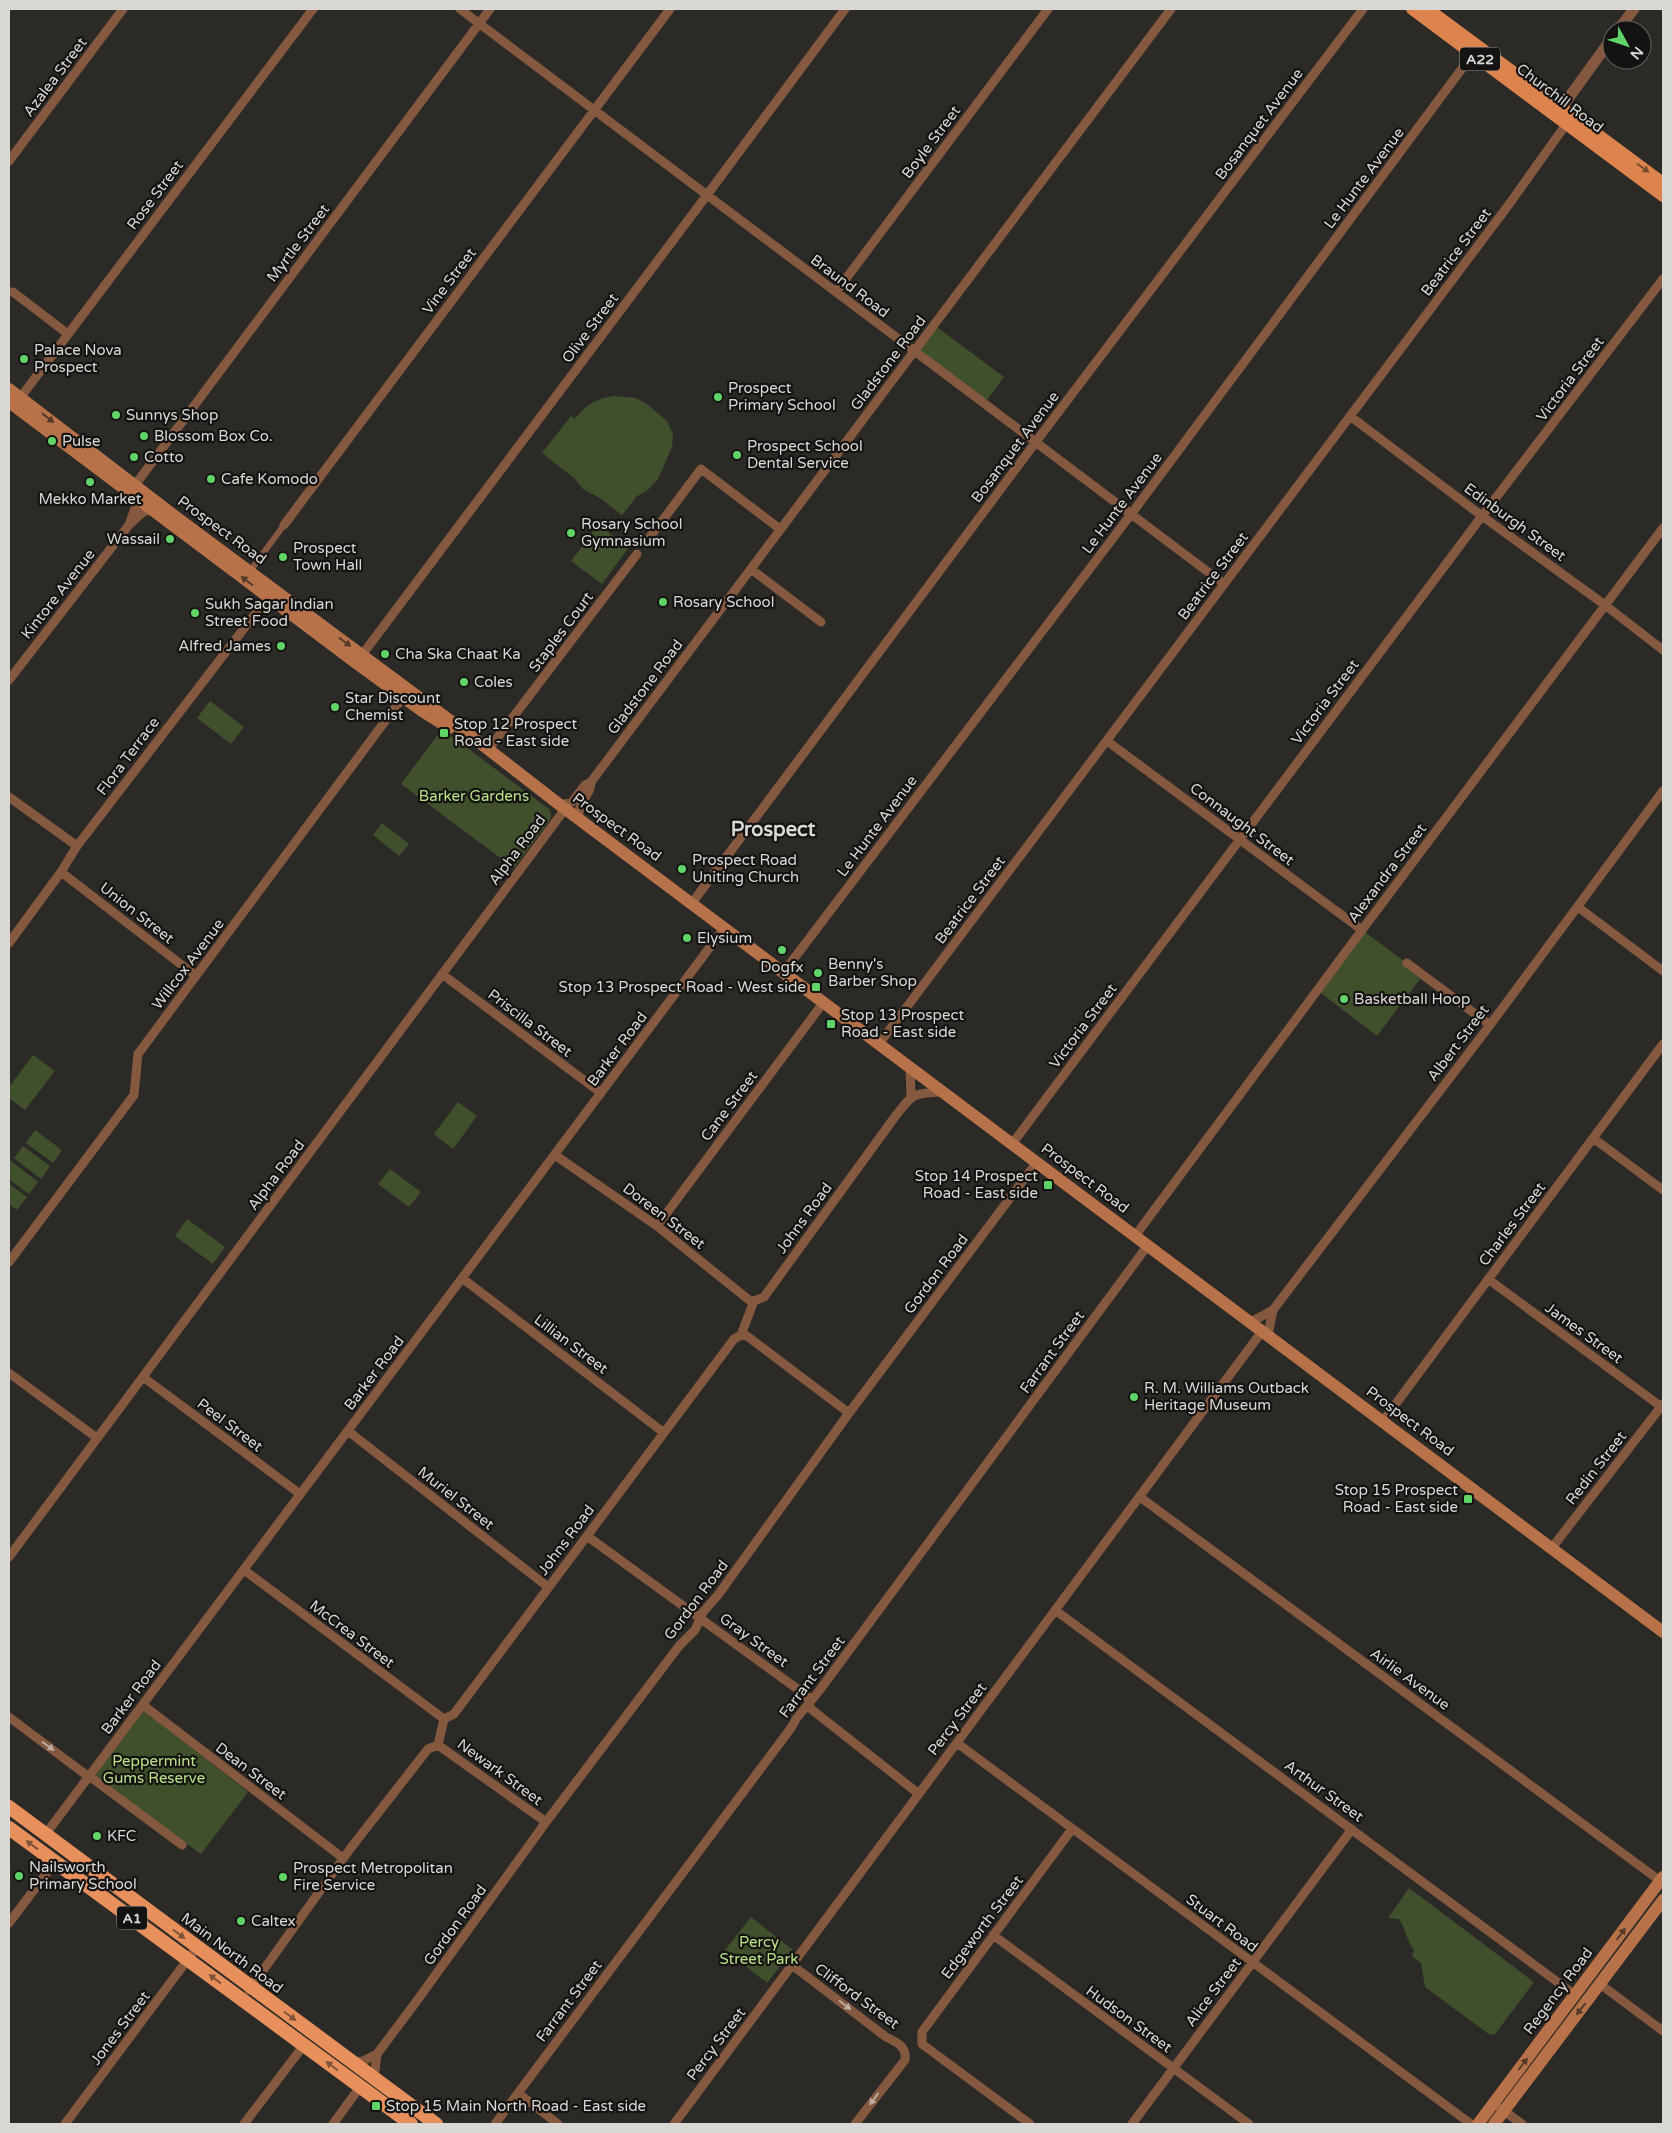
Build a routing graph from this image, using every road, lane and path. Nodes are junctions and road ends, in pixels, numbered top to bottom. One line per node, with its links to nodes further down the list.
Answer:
1 (123, 9): 22 (street, Azalea Street)
2 (312, 9): 29 (street, Rose Street)
3 (460, 9): 14 (street, Braund Road)
4 (490, 9): 14 (street, Myrtle Street)
5 (670, 9): 18 (street, Vine Street)
6 (845, 9): 24 (street, Olive Street)
7 (1048, 9): 28 (street, Boyle Street)
8 (1171, 9): 30 (street, Gladstone Road)
9 (1363, 9): 34 (street, Bosanquet Avenue)
10 (1412, 9): 15 (main road, Churchill Road / A22)
11 (1428, 9): 15 (main road, Churchill Road / A22)
12 (1634, 9): 13 (street)
13 (1626, 20)
14 (479, 22): 18 (street, Braund Road); 35 (street, Myrtle Street)
15 (1476, 50): 17 (main road, Churchill Road / A22); 19 (main road, Churchill Road / A22); 37 (street, Le Hunte Avenue)
16 (1602, 52): 17 (street)
17 (1562, 107): 19 (main road); 21 (main road); 23 (main road, Churchill Road / A22, one-way to 23)
18 (595, 110): 24 (street, Braund Road); 40 (street, Vine Street)
19 (1548, 110): 20 (main road, Churchill Road / A22)
20 (1567, 123): 21 (main road, Churchill Road / A22); 33 (street, Beatrice Street)
21 (1589, 140): 25 (main road, Churchill Road / A22)
22 (9, 161)
23 (1663, 183)
24 (707, 195): 28 (street, Braund Road); 52 (street, Olive Street)
25 (1663, 196)
26 (1663, 279): 38 (street, Victoria Street)
27 (12, 292): 29 (street)
28 (836, 292): 30 (street, Braund Road)
29 (68, 334): 32 (street, Rose Street)
30 (914, 351): 34 (street, Braund Road); 42 (street, Gladstone Road)
31 (9, 389): 32 (main road, Prospect Road)
32 (13, 404): 35 (main road, Prospect Road)
33 (1350, 416): 38 (street, Edinburgh Street); 47 (street, Beatrice Street)
34 (1035, 443): 37 (street, Braund Road); 65 (street, Bosanquet Avenue)
35 (134, 493): 36 (main road, Prospect Road); 39 (street, Kintore Avenue); 46 (main road, Prospect Road)
36 (151, 510): 39 (street, Kintore Avenue); 48 (main road, Prospect Road, one-way to 36)
37 (1130, 514): 47 (street, Braund Road); 72 (street, Le Hunte Avenue)
38 (1482, 516): 49 (street, Edinburgh Street); 62 (street, Victoria Street)
39 (129, 524): 53 (street, Kintore Avenue)
40 (284, 524): 46 (street, Vine Street)
41 (1663, 528): 49 (street, Alexandra Street)
42 (780, 529): 43 (street); 45 (street, Gladstone Road)
43 (650, 537)
44 (637, 554): 56 (street, Staples Court)
45 (751, 569): 50 (street); 57 (street, Gladstone Road)
46 (250, 571): 48 (main road, Prospect Road)
47 (1224, 584): 55 (street, Beatrice Street)
48 (271, 593): 52 (main road, Prospect Road); 63 (street, Flora Terrace)
49 (1604, 605): 51 (street, Edinburgh Street); 68 (street, Alexandra Street)
50 (821, 622)
51 (1663, 650)
52 (359, 659): 54 (main road, Prospect Road)
53 (9, 680)
54 (406, 693): 56 (main road, Prospect Road); 74 (street, Willcox Avenue)
55 (1106, 741): 62 (street, Connaught Street); 77 (street, Beatrice Street)
56 (488, 750): 60 (main road, Prospect Road)
57 (591, 782): 60 (street, Gladstone Road); 61 (street, Gladstone Road)
58 (1663, 791): 66 (street, Albert Street)
59 (9, 797): 63 (street)
60 (562, 807): 61 (main road, Prospect Road); 73 (street, Alpha Road)
61 (579, 818): 65 (main road, Prospect Road)
62 (1239, 840): 68 (street, Connaught Street); 84 (street, Victoria Street)
63 (77, 846): 64 (street, Flora Terrace)
64 (61, 872): 69 (street, Flora Terrace); 74 (street, Union Street)
65 (692, 903): 67 (main road, Prospect Road)
66 (1578, 907): 71 (street); 76 (street, Albert Street)
67 (725, 928): 72 (main road, Prospect Road); 81 (street, Barker Road)
68 (1362, 930): 89 (street, Alexandra Street)
69 (9, 943)
70 (1407, 963): 76 (street)
71 (1663, 971)
72 (783, 973): 75 (main road, Prospect Road)
73 (442, 974): 81 (street, Priscilla Street); 100 (street, Alpha Road)
74 (196, 976): 91 (street, Willcox Avenue)
75 (823, 1003): 77 (main road, Prospect Road); 88 (street, Cane Street)
76 (1490, 1024): 95 (street, Albert Street)
77 (879, 1044): 79 (main road, Prospect Road)
78 (1663, 1044): 83 (street, Charles Street)
79 (910, 1068): 80 (main road, Prospect Road); 82 (street)
80 (941, 1092): 82 (street); 84 (main road, Prospect Road)
81 (601, 1093): 85 (street, Barker Road)
82 (911, 1096): 94 (street, Johns Road)
83 (1593, 1138): 87 (street); 93 (street, Charles Street)
84 (1012, 1144): 86 (main road, Prospect Road)
85 (555, 1155): 88 (street, Doreen Street); 92 (street, Barker Road)
86 (1037, 1162): 89 (main road, Prospect Road); 102 (street, Gordon Road)
87 (1663, 1190)
88 (657, 1226): 94 (street, Doreen Street)
89 (1136, 1236): 90 (main road, Prospect Road)
90 (1148, 1245): 96 (main road, Prospect Road); 117 (street, Farrant Street)
91 (9, 1262)
92 (462, 1278): 104 (street, Barker Road); 105 (street, Lillian Street)
93 (1488, 1279): 101 (street, James Street); 103 (street, Charles Street)
94 (754, 1301): 98 (street, Johns Road)
95 (1273, 1310): 96 (street, Albert Street); 97 (street, Albert Street)
96 (1251, 1322): 97 (main road, Prospect Road)
97 (1265, 1333): 103 (main road, Prospect Road); 108 (street, Percy Street)
98 (741, 1335): 102 (street); 105 (street, Johns Road)
99 (9, 1373): 106 (street)
100 (143, 1377): 106 (street, Alpha Road); 107 (street, Peel Street)
101 (1663, 1406): 110 (street, Redin Street)
102 (849, 1413): 115 (street, Gordon Road)
103 (1383, 1421): 110 (main road, Prospect Road)
104 (348, 1431): 107 (street, Barker Road); 113 (street, Muriel Street)
105 (663, 1432): 109 (street, Johns Road)
106 (98, 1438): 111 (street, Alpha Road)
107 (300, 1494): 112 (street, Barker Road)
108 (1140, 1497): 114 (street, Percy Street); 134 (street, Airlie Avenue)
109 (587, 1536): 113 (street, Johns Road); 115 (street, Gray Street)
110 (1551, 1549): 116 (main road, Prospect Road)
111 (9, 1557)
112 (244, 1570): 118 (street, Barker Road); 120 (street, McCrea Street)
113 (548, 1587): 120 (street, Johns Road)
114 (1056, 1610): 121 (street, Percy Street); 129 (street, Arthur Street)
115 (701, 1618): 117 (street, Gray Street); 126 (street, Gordon Road)
116 (1663, 1632)
117 (809, 1702): 124 (street, Gray Street); 155 (street, Farrant Street)
118 (142, 1705): 123 (street, Barker Road); 132 (street, Dean Street)
119 (9, 1717): 123 (street, one-way to 123)
120 (444, 1719): 122 (street)
121 (957, 1743): 124 (street, Percy Street); 128 (street, Stuart Road)
122 (438, 1745): 126 (street, Newark Street); 132 (street)
123 (89, 1776): 130 (street, Barker Road); 131 (street)
124 (919, 1794): 142 (street, Percy Street)
125 (9, 1808): 130 (highway, Main North Road / A1)
126 (546, 1822): 149 (street, Gordon Road)
127 (9, 1828): 133 (highway, Main North Road / A1, one-way to 127)
128 (1072, 1829): 137 (street, Edgeworth Street); 140 (street, Stuart Road)
129 (1352, 1829): 140 (street, Alice Street); 145 (street, Arthur Street)
130 (45, 1835): 138 (highway, Main North Road / A1, one-way to 138)
131 (182, 1845)
132 (343, 1858): 144 (street)
133 (55, 1862): 136 (street); 139 (highway, Main North Road / A1)
134 (1662, 1881): 145 (main road, Regency Road, one-way to 134)
135 (1663, 1900): 141 (main road, Regency Road)
136 (9, 1923)
137 (993, 1935): 151 (street, Hudson Street); 166 (street, Edgeworth Street)
138 (197, 1947): 139 (street, Jones Street); 144 (highway, Main North Road / A1)
139 (188, 1960): 146 (highway, Main North Road / A1, one-way to 139); 157 (street, Jones Street)
140 (1253, 1963): 151 (street, Alice Street); 169 (street, Stuart Road)
141 (1615, 1964): 143 (main road, Regency Road); 145 (main road)
142 (792, 1965): 164 (street, Percy Street); 165 (street, Clifford Street, one-way to 165)
143 (1600, 1984): 147 (street); 156 (main road, Regency Road, one-way to 156)
144 (251, 1988): 146 (street); 150 (highway, Main North Road / A1, one-way to 150)
145 (1575, 1995): 156 (main road, Regency Road, one-way to 145)
146 (242, 2000): 148 (highway, Main North Road / A1)
147 (1663, 2031)
148 (304, 2045): 153 (highway, Main North Road / A1, one-way to 148); 158 (street)
149 (377, 2054): 150 (street); 152 (street, Gordon Road)
150 (352, 2062): 152 (highway, Main North Road / A1)
151 (1174, 2068): 167 (street, Alice Street); 168 (street, Hudson Street)
152 (374, 2078): 154 (highway, Main North Road / A1)
153 (360, 2087): 154 (highway); 159 (street); 160 (highway, Main North Road / A1)
154 (390, 2090): 161 (highway, Main North Road / A1)
155 (518, 2093): 162 (street, Farrant Street); 163 (street)
156 (1499, 2107): 170 (main road, Regency Road); 171 (main road, Regency Road); 172 (street)
157 (65, 2124)
158 (244, 2124)
159 (333, 2124)
160 (411, 2124)
161 (436, 2124)
162 (495, 2124)
163 (558, 2124)
164 (674, 2124)
165 (856, 2124)
166 (1030, 2124)
167 (1132, 2124)
168 (1249, 2124)
169 (1471, 2124)
170 (1478, 2124)
171 (1494, 2124)
172 (1522, 2124)

